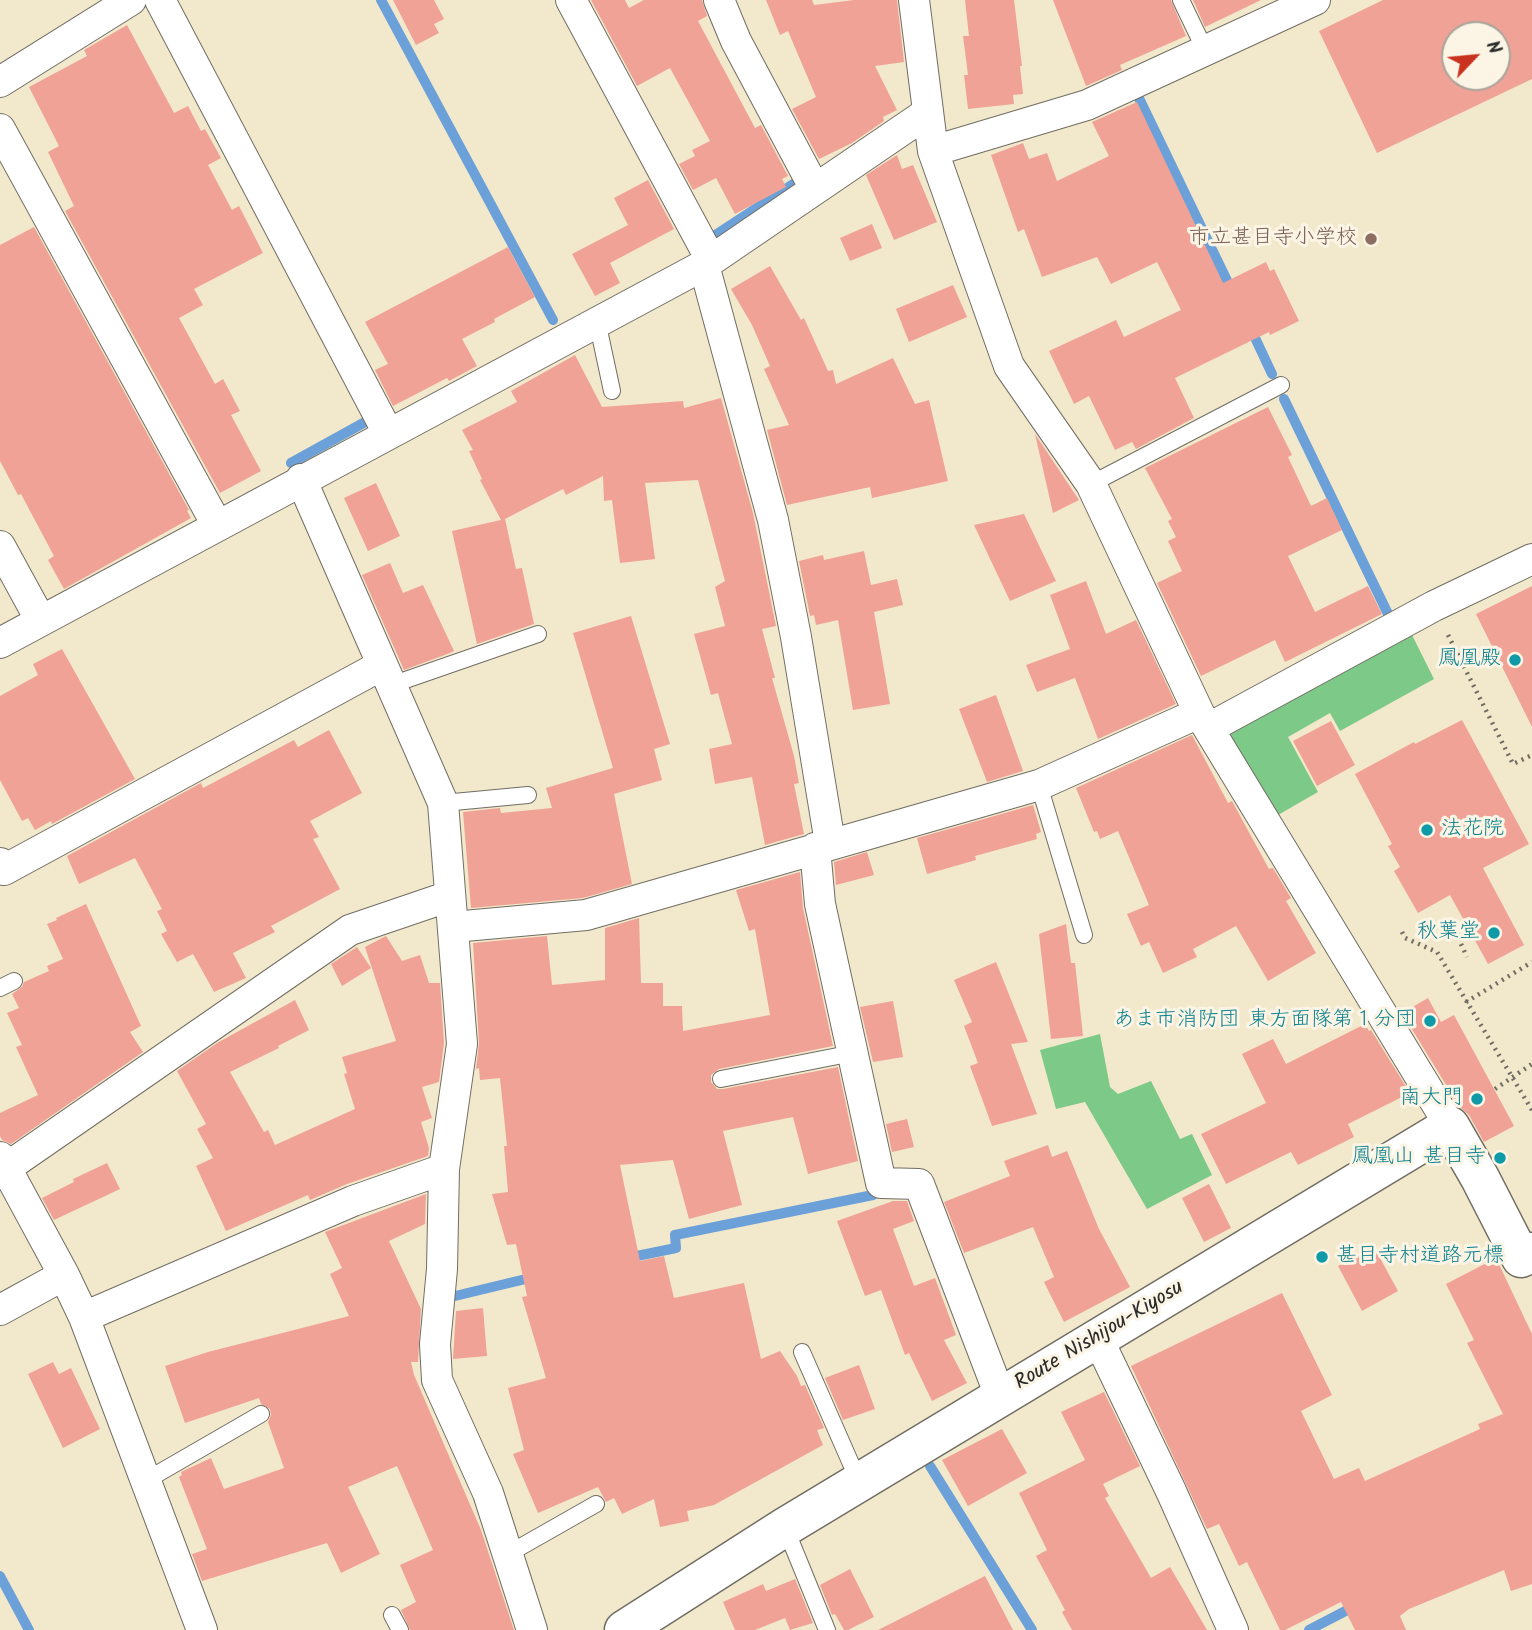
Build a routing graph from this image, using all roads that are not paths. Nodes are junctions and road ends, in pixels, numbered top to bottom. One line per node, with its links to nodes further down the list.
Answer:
1 (131, 0): 9 (street)
2 (160, 0): 18 (street)
3 (571, 0): 14 (street)
4 (719, 0): 13 (street)
5 (914, 0): 10 (street)
6 (1181, 0): 8 (lane)
7 (1315, 0): 8 (street)
8 (1205, 50): 12 (street)
9 (0, 82)
10 (927, 113): 12 (street); 13 (street)
11 (0, 129): 21 (street)
12 (933, 151): 20 (street)
13 (815, 189): 14 (street)
14 (707, 262): 15 (street); 32 (street)
15 (597, 321): 17 (lane); 18 (street)
16 (1281, 385): 20 (lane)
17 (612, 391)
18 (388, 433): 19 (street)
19 (301, 479): 21 (street); 27 (street)
20 (1091, 484): 28 (street)
21 (217, 525): 24 (street)
22 (0, 546): 24 (street)
23 (1532, 559): 28 (street)
24 (41, 621): 26 (street)
25 (538, 634): 27 (lane)
26 (0, 643)
27 (387, 675): 31 (street); 33 (street)
28 (1204, 721): 29 (street); 39 (street)
29 (1039, 785): 32 (street); 36 (lane)
30 (528, 795): 31 (lane)
31 (443, 803): 34 (street)
32 (823, 845): 35 (street); 37 (street)
33 (1, 868)
34 (450, 896): 35 (street); 40 (street)
35 (453, 927): 41 (street)
36 (1084, 934)
37 (853, 1053): 38 (lane); 48 (street)
38 (721, 1079)
39 (1450, 1126): 42 (main road); 46 (main road, Route Nishijou-Kiyosu)
40 (3, 1163): 43 (street)
41 (444, 1169): 45 (street); 54 (street)
42 (1528, 1264)
43 (64, 1275): 44 (street); 45 (street)
44 (0, 1310)
45 (84, 1317): 50 (street)
46 (1098, 1339): 48 (main road, Route Nishijou-Kiyosu); 59 (street)
47 (802, 1352): 51 (lane)
48 (1000, 1396): 51 (main road, Route Nishijou-Kiyosu)
49 (261, 1414): 50 (lane)
50 (145, 1481): 55 (street)
51 (859, 1482): 53 (main road, Route Nishijou-Kiyosu)
52 (596, 1504): 54 (lane)
53 (785, 1527): 57 (main road, Route Nishijou-Kiyosu); 58 (lane)
54 (508, 1554): 56 (street)
55 (202, 1630)
56 (532, 1630)
57 (624, 1630)
58 (828, 1630)
59 (1233, 1630)

